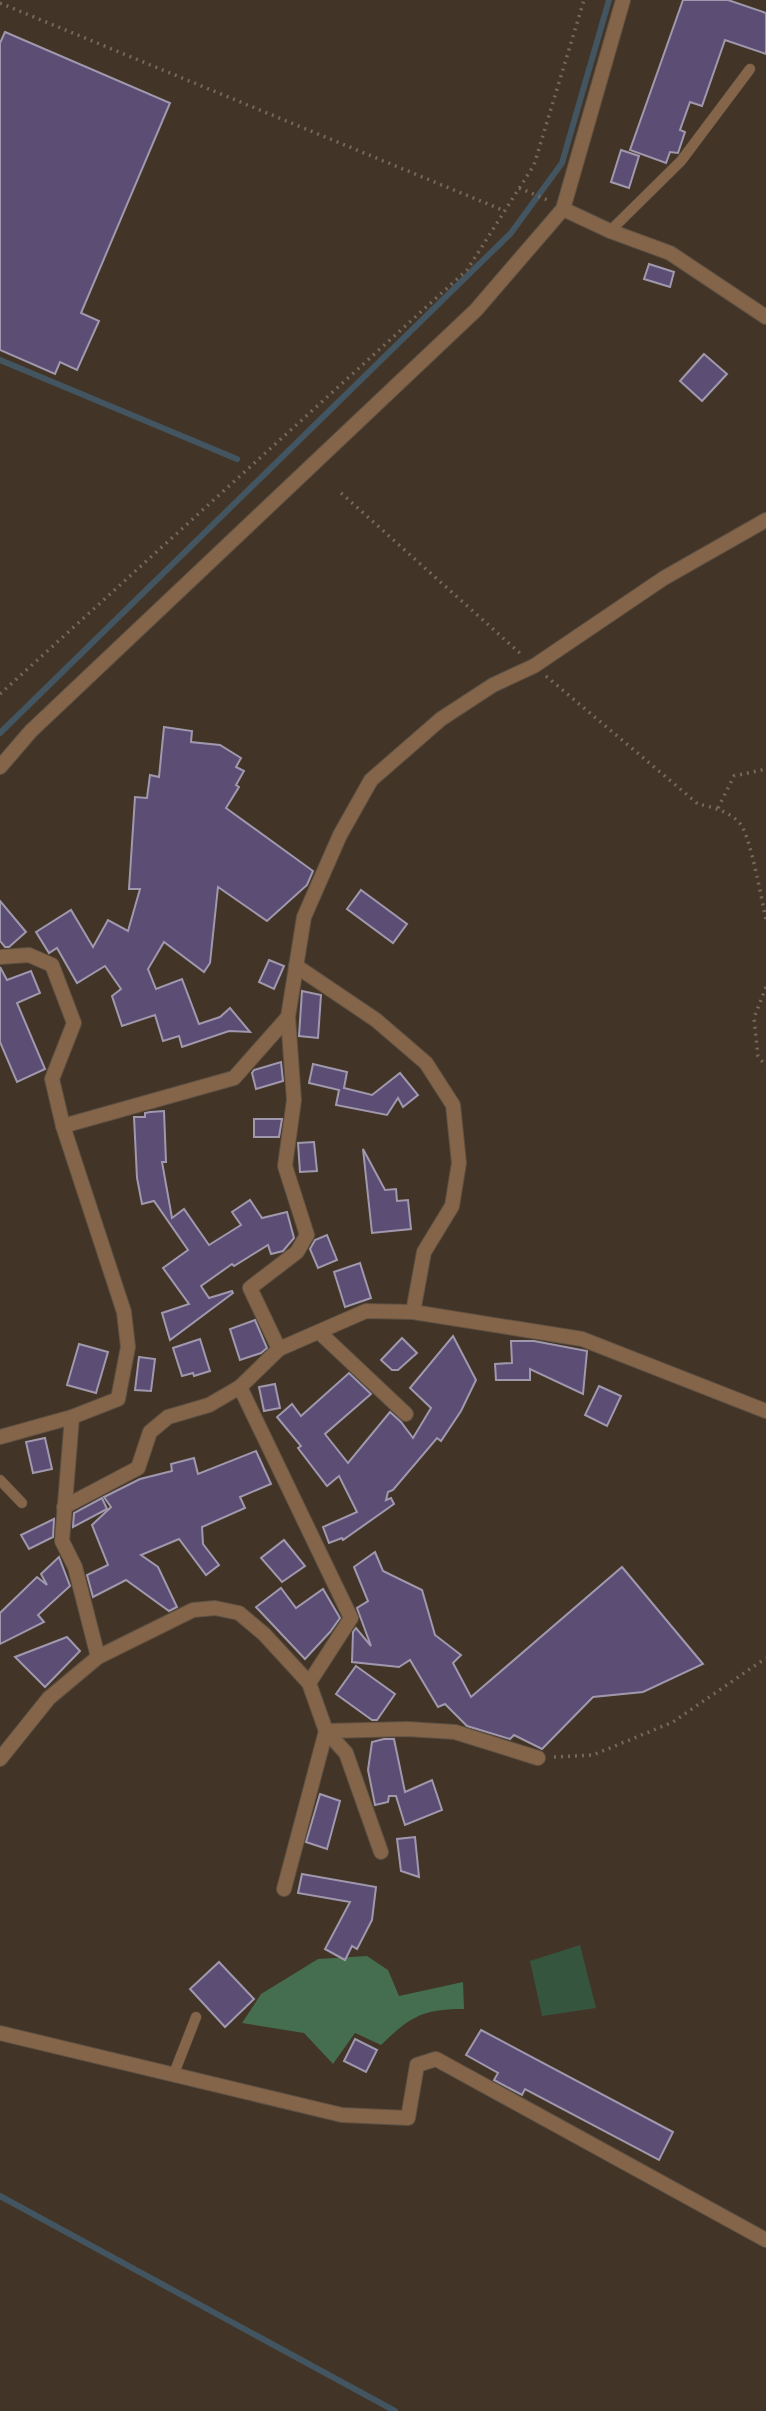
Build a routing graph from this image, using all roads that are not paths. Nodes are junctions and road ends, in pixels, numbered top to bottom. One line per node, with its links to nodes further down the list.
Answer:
1 (624, 0): 3 (street)
2 (750, 69): 4 (lane)
3 (558, 206): 4 (street); 7 (street)
4 (610, 231): 5 (street)
5 (766, 317)
6 (766, 520): 9 (street)
7 (0, 767)
8 (0, 957): 11 (street)
9 (296, 966): 10 (street); 12 (street)
10 (288, 1017): 11 (street); 14 (street)
11 (63, 1126): 18 (street)
12 (412, 1312): 13 (street); 16 (street)
13 (319, 1332): 14 (street); 17 (street)
14 (279, 1349): 15 (street)
15 (240, 1387): 22 (street); 24 (street)
16 (766, 1411)
17 (405, 1414)
18 (72, 1417): 19 (street); 22 (street)
19 (0, 1437)
20 (0, 1480): 21 (lane)
21 (22, 1503)
22 (64, 1507): 23 (street)
23 (98, 1657): 24 (street); 27 (street)
24 (309, 1683): 25 (street)
25 (326, 1731): 26 (street); 28 (street); 29 (street)
26 (538, 1758)
27 (0, 1759)
28 (380, 1852)
29 (284, 1889)
30 (196, 2017): 32 (lane)
31 (0, 2033): 32 (street)
32 (173, 2076): 33 (street)
33 (766, 2240)

